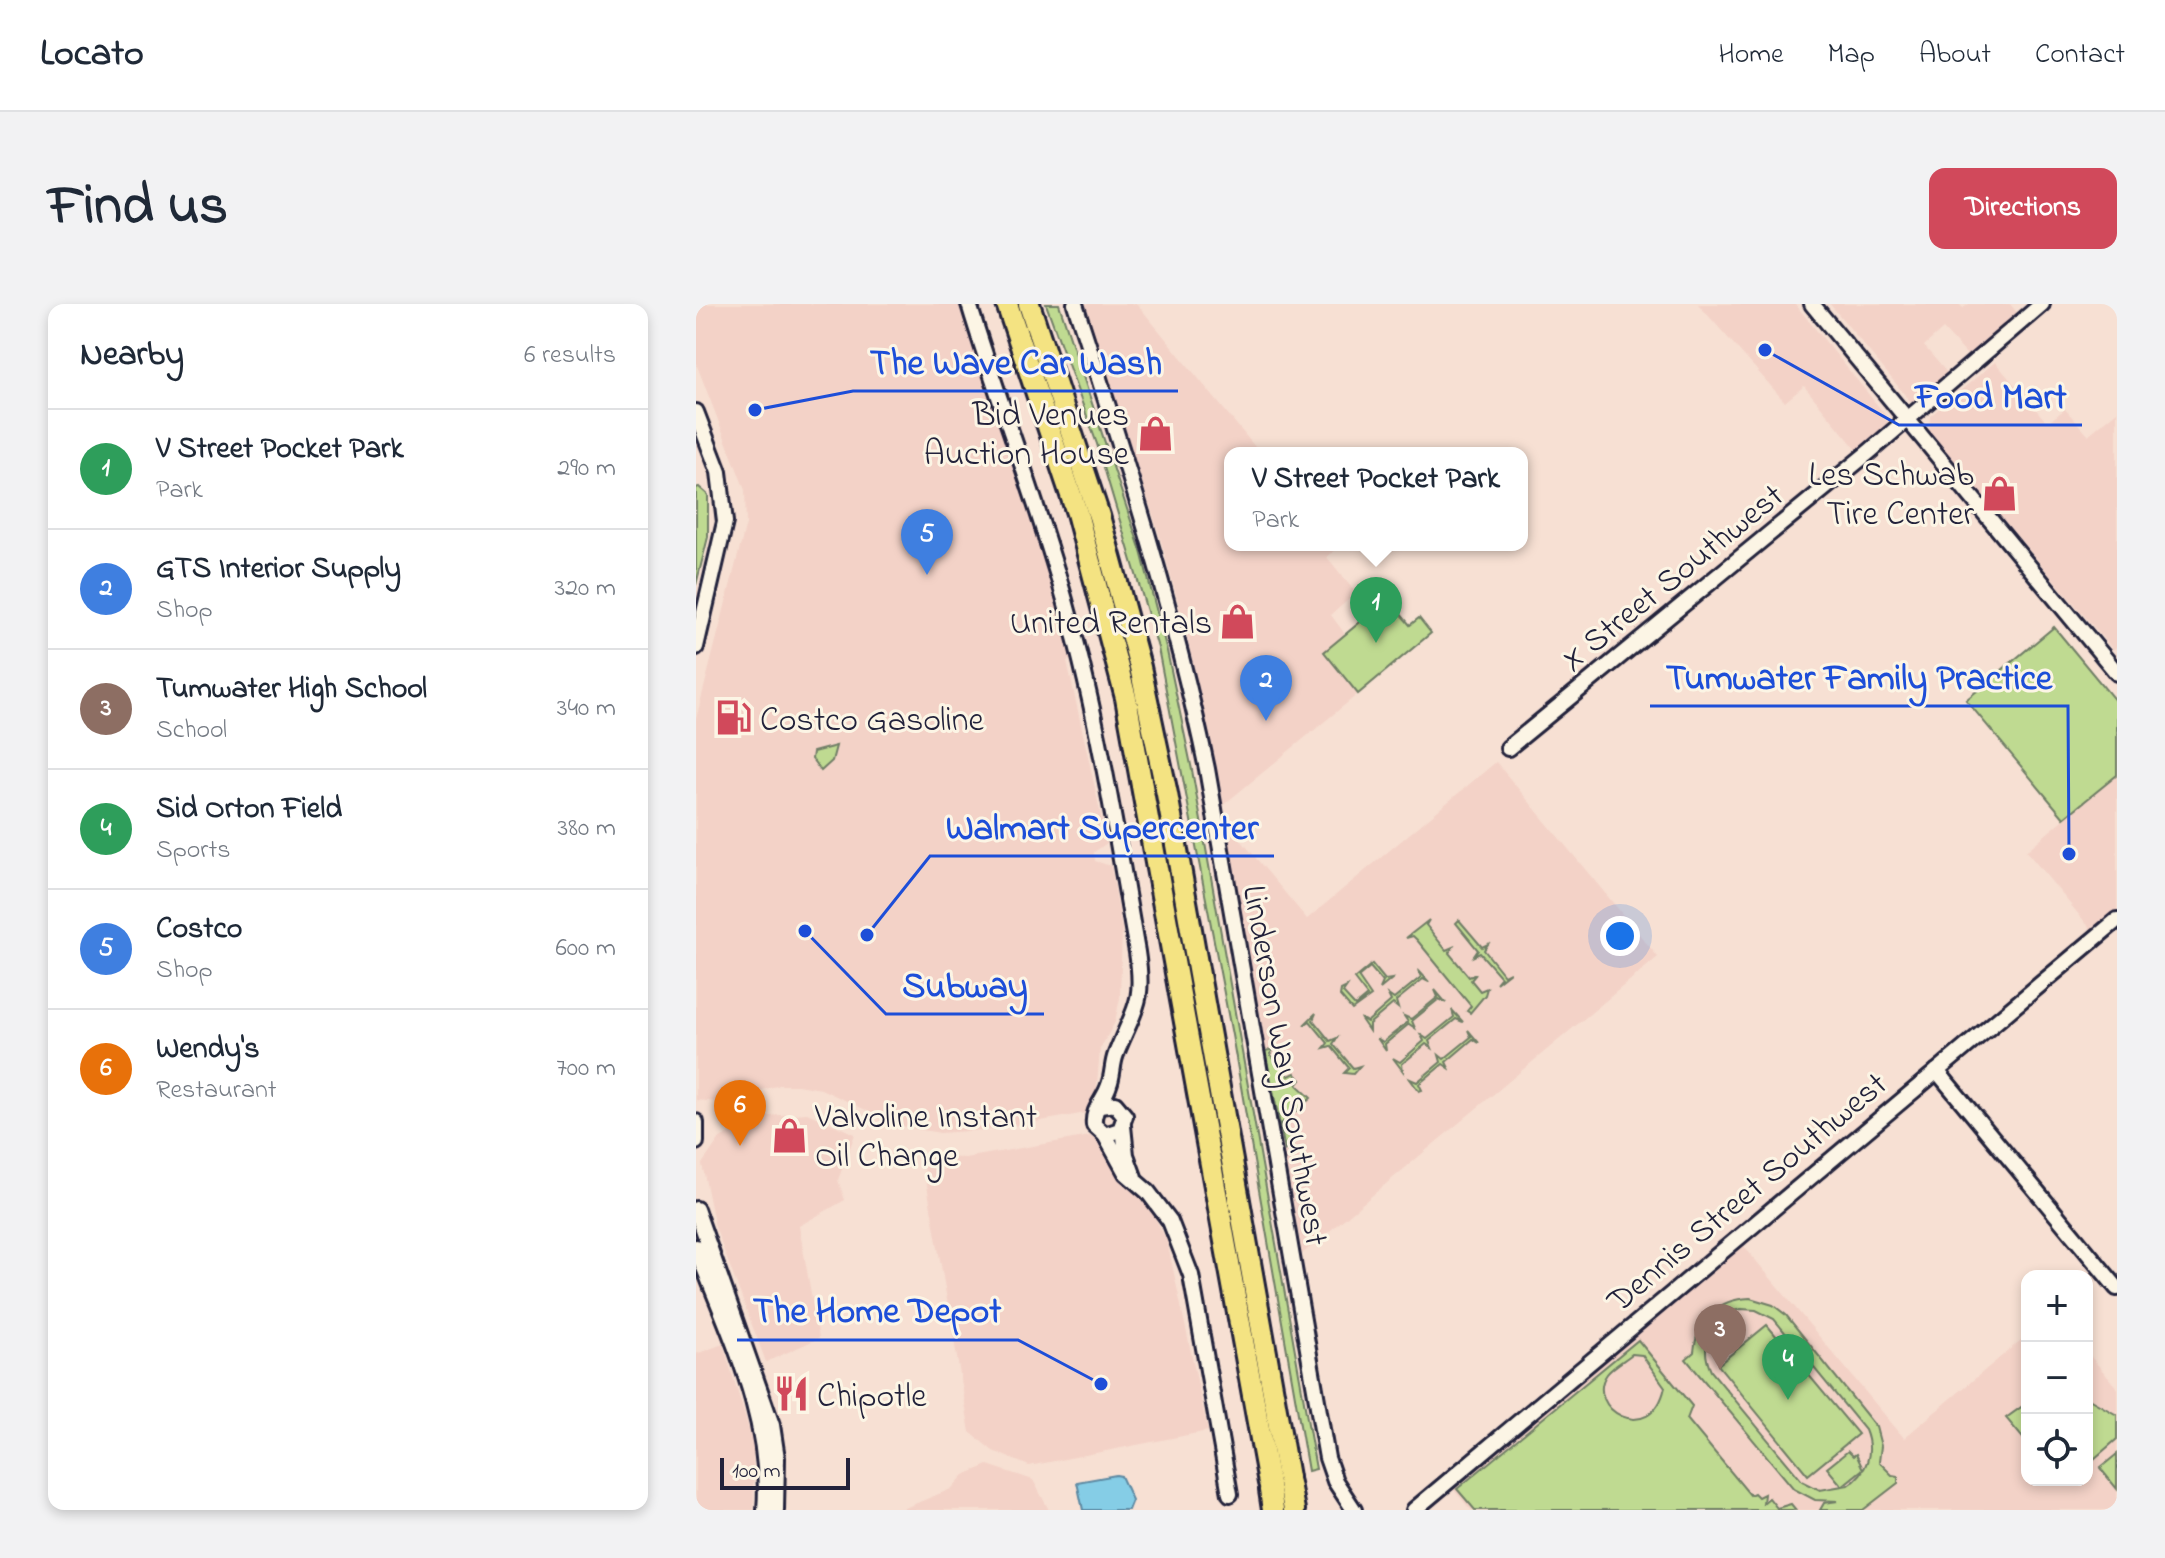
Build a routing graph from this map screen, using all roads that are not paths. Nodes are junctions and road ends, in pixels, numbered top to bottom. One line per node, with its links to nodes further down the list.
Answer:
1 (969, 304): 18 (street)
2 (999, 304): 12 (highway)
3 (1007, 304): 12 (highway)
4 (1029, 304): 9 (highway)
5 (1037, 304): 9 (highway)
6 (1075, 304): 34 (street, Linderson Way Southwest)
7 (1812, 304): 11 (street)
8 (2042, 304): 11 (street, X Street Southwest)
9 (1049, 363): 29 (highway)
10 (696, 412): 13 (street)
11 (1908, 420): 14 (street); 15 (street, X Street Southwest)
12 (1048, 428): 29 (highway)
13 (696, 647)
14 (2117, 673)
15 (1508, 748)
16 (2117, 920): 17 (street, Dennis Street Southwest)
17 (1937, 1071): 28 (street); 35 (street, Dennis Street Southwest)
18 (1110, 1083): 19 (street); 20 (street)
19 (1100, 1106): 20 (street); 23 (street)
20 (1120, 1107): 22 (street)
21 (696, 1122): 24 (street)
22 (1123, 1126): 23 (street); 25 (street)
23 (1105, 1135): 25 (street)
24 (696, 1142)
25 (1134, 1177): 30 (street)
26 (696, 1209): 32 (street)
27 (696, 1247): 31 (street)
28 (2117, 1288)
29 (1278, 1488): 33 (highway)
30 (1230, 1494)
31 (765, 1510)
32 (776, 1510)
33 (1294, 1510)
34 (1354, 1510)
35 (1414, 1510)

